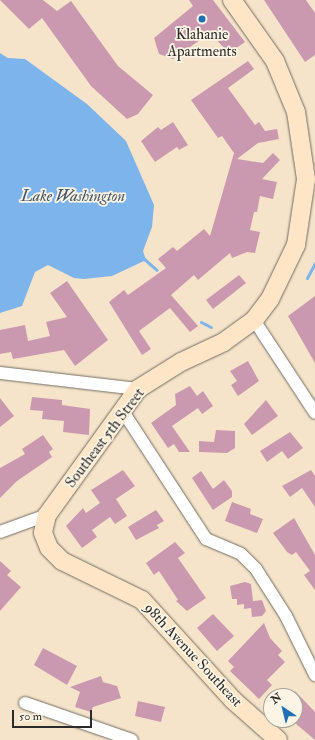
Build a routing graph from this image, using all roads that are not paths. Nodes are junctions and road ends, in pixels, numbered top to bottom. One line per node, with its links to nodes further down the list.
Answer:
1 (232, 0): 2 (street, Southeast 5th Street)
2 (254, 320): 4 (street, Southeast 5th Street); 6 (street)
3 (0, 374): 4 (street)
4 (138, 389): 5 (street, Southeast 5th Street)
5 (122, 410): 7 (street, Southeast 5th Street); 9 (street)
6 (315, 413)
7 (47, 515): 8 (street); 12 (street, 98th Avenue Southeast)
8 (0, 532)
9 (315, 675)
10 (25, 702): 11 (street)
11 (132, 740)
12 (278, 740)

